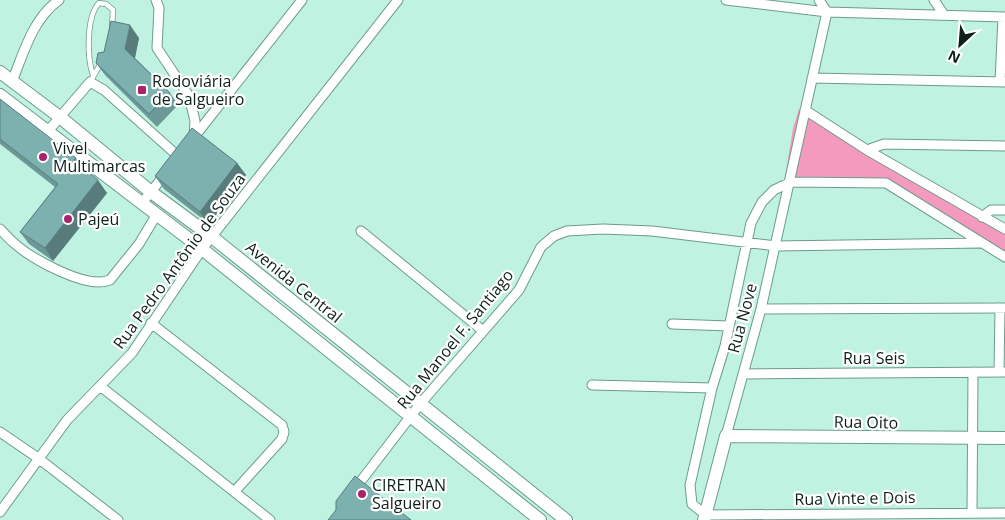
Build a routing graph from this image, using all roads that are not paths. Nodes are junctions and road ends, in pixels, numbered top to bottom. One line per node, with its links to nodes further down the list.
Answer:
1 (59, 0): 17 (street)
2 (156, 0): 23 (street)
3 (302, 0): 23 (street)
4 (398, 0): 36 (street, Rua Pedro Antônio de Souza)
5 (726, 0): 8 (street)
6 (819, 0): 9 (street)
7 (934, 0): 10 (street)
8 (756, 2): 9 (street)
9 (827, 12): 10 (street); 16 (street, Rua Nove)
10 (944, 15): 11 (street)
11 (1004, 17): 18 (street)
12 (111, 32): 15 (lane)
13 (105, 55): 15 (lane)
14 (0, 72): 17 (street, Avenida Central)
15 (91, 78): 21 (street); 26 (street)
16 (812, 78): 18 (street); 20 (street, Rua Nove)
17 (12, 82): 21 (street, Avenida Central)
18 (1002, 82)
19 (0, 95): 22 (street, Avenida Central)
20 (805, 110): 25 (street); 27 (street, Rua Nove)
21 (61, 118): 22 (street); 28 (street, Avenida Central)
22 (48, 131): 29 (street, Avenida Central)
23 (194, 137): 26 (street)
24 (1005, 146): 25 (street)
25 (867, 150): 32 (street)
26 (179, 157): 28 (street)
27 (790, 182): 37 (street, Rua Nove); 38 (street); 39 (street, Rua Nove)
28 (151, 192): 29 (street); 36 (street, Avenida Central)
29 (142, 203): 31 (street, Avenida Central)
30 (1005, 210): 32 (street)
31 (157, 214): 33 (street); 40 (street, Avenida Central)
32 (982, 217): 34 (street)
33 (0, 229)
34 (1005, 229)
35 (361, 230): 47 (street)
36 (212, 237): 40 (street, Rua Pedro Antônio de Souza); 54 (street, Avenida Central)
37 (747, 242): 39 (street, Rua Manoel F. Santiago); 46 (street, Rua Nove); 47 (street, Rua Manoel F. Santiago)
38 (981, 243): 39 (street, Rua Manoel F. Santiago); 41 (street)
39 (776, 246): 43 (street, Rua Nove)
40 (202, 249): 44 (street, Rua Pedro Antônio de Souza); 55 (street, Avenida Central)
41 (1005, 257)
42 (1002, 308): 43 (street); 49 (street)
43 (762, 309): 50 (street, Rua Nove)
44 (151, 323): 52 (street, Rua Pedro Antônio de Souza); 61 (street)
45 (672, 324): 46 (street)
46 (729, 326): 53 (street, Rua Nove)
47 (482, 330): 54 (street, Rua Manoel F. Santiago)
48 (973, 372): 49 (street, Rua Seis); 50 (street, Rua Seis); 59 (street)
49 (1002, 372)
50 (744, 374): 57 (street, Rua Nove)
51 (592, 385): 53 (street)
52 (100, 386): 60 (street, Rua Pedro Antônio de Souza); 61 (street)
53 (712, 388): 67 (street, Rua Nove)
54 (420, 404): 55 (street, Rua Manoel F. Santiago); 71 (street, Avenida Central)
55 (412, 416): 62 (street, Rua Manoel F. Santiago); 70 (street, Avenida Central)
56 (0, 432): 60 (street)
57 (726, 436): 59 (street, Rua Oito); 67 (street, Rua Nove)
58 (1005, 438): 59 (street, Rua Oito)
59 (973, 439): 64 (street)
60 (38, 458): 63 (street, Rua Pedro Antônio de Souza); 68 (street)
61 (235, 491): 69 (street)
62 (349, 496)
63 (0, 512)
64 (972, 513): 65 (street, Rua Vinte e Dois); 66 (street, Rua Vinte e Dois)
65 (1005, 513)
66 (917, 516): 67 (street, Rua Vinte e Dois)
67 (705, 517)
68 (118, 520)
69 (270, 520)
70 (540, 520)
71 (566, 520)

